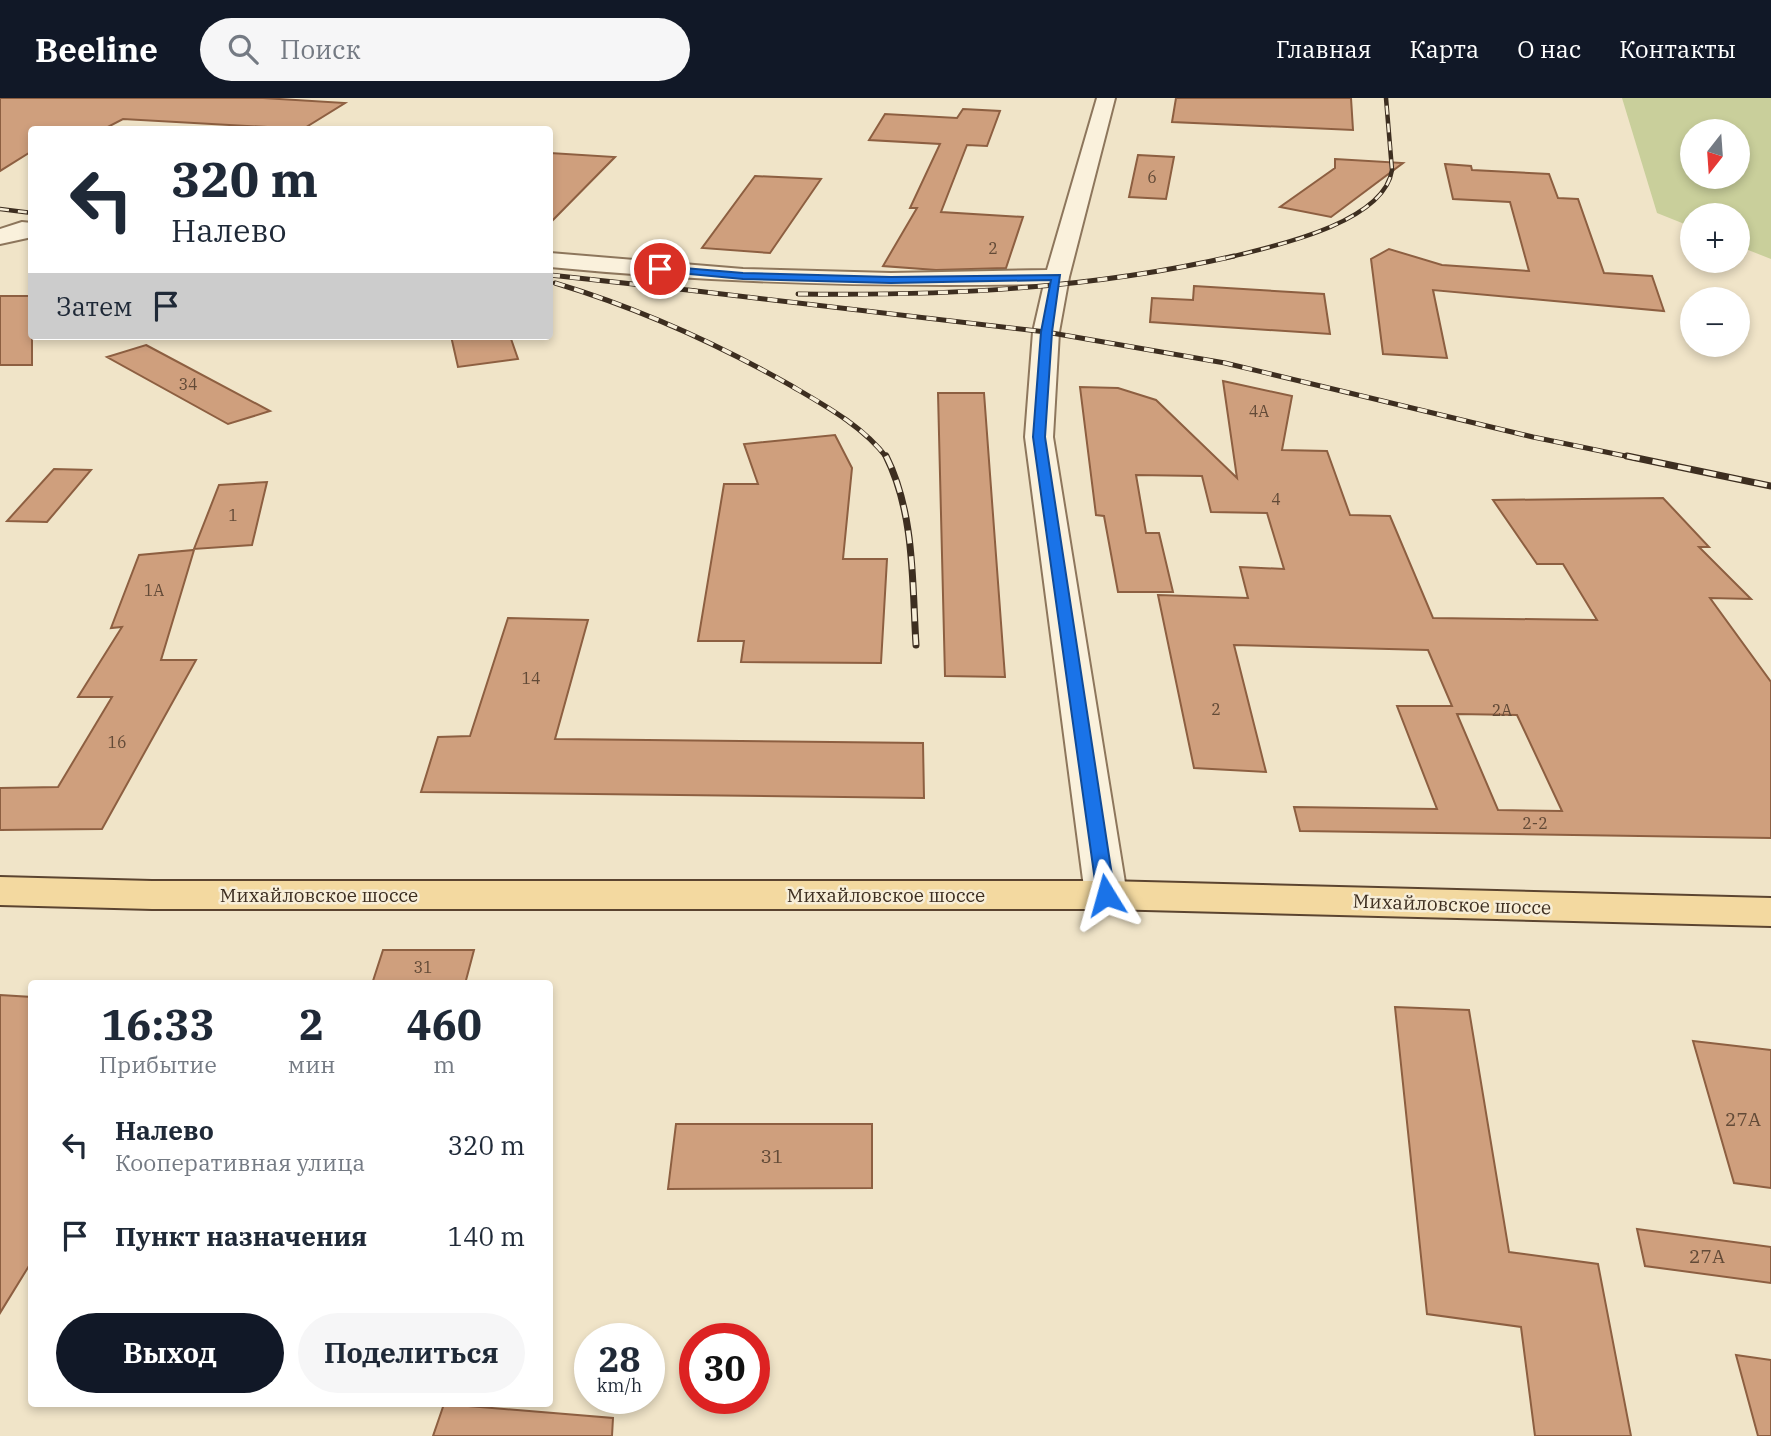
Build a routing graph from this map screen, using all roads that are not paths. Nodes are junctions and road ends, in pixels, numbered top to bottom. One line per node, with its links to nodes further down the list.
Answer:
1 (1106, 98): 5 (street)
2 (27, 230): 3 (street)
3 (0, 237)
4 (553, 260): 5 (street)
5 (1057, 277): 7 (street)
6 (0, 891): 7 (main road, Михайловское шоссе)
7 (1106, 895): 8 (main road, Михайловское шоссе)
8 (1771, 912)

